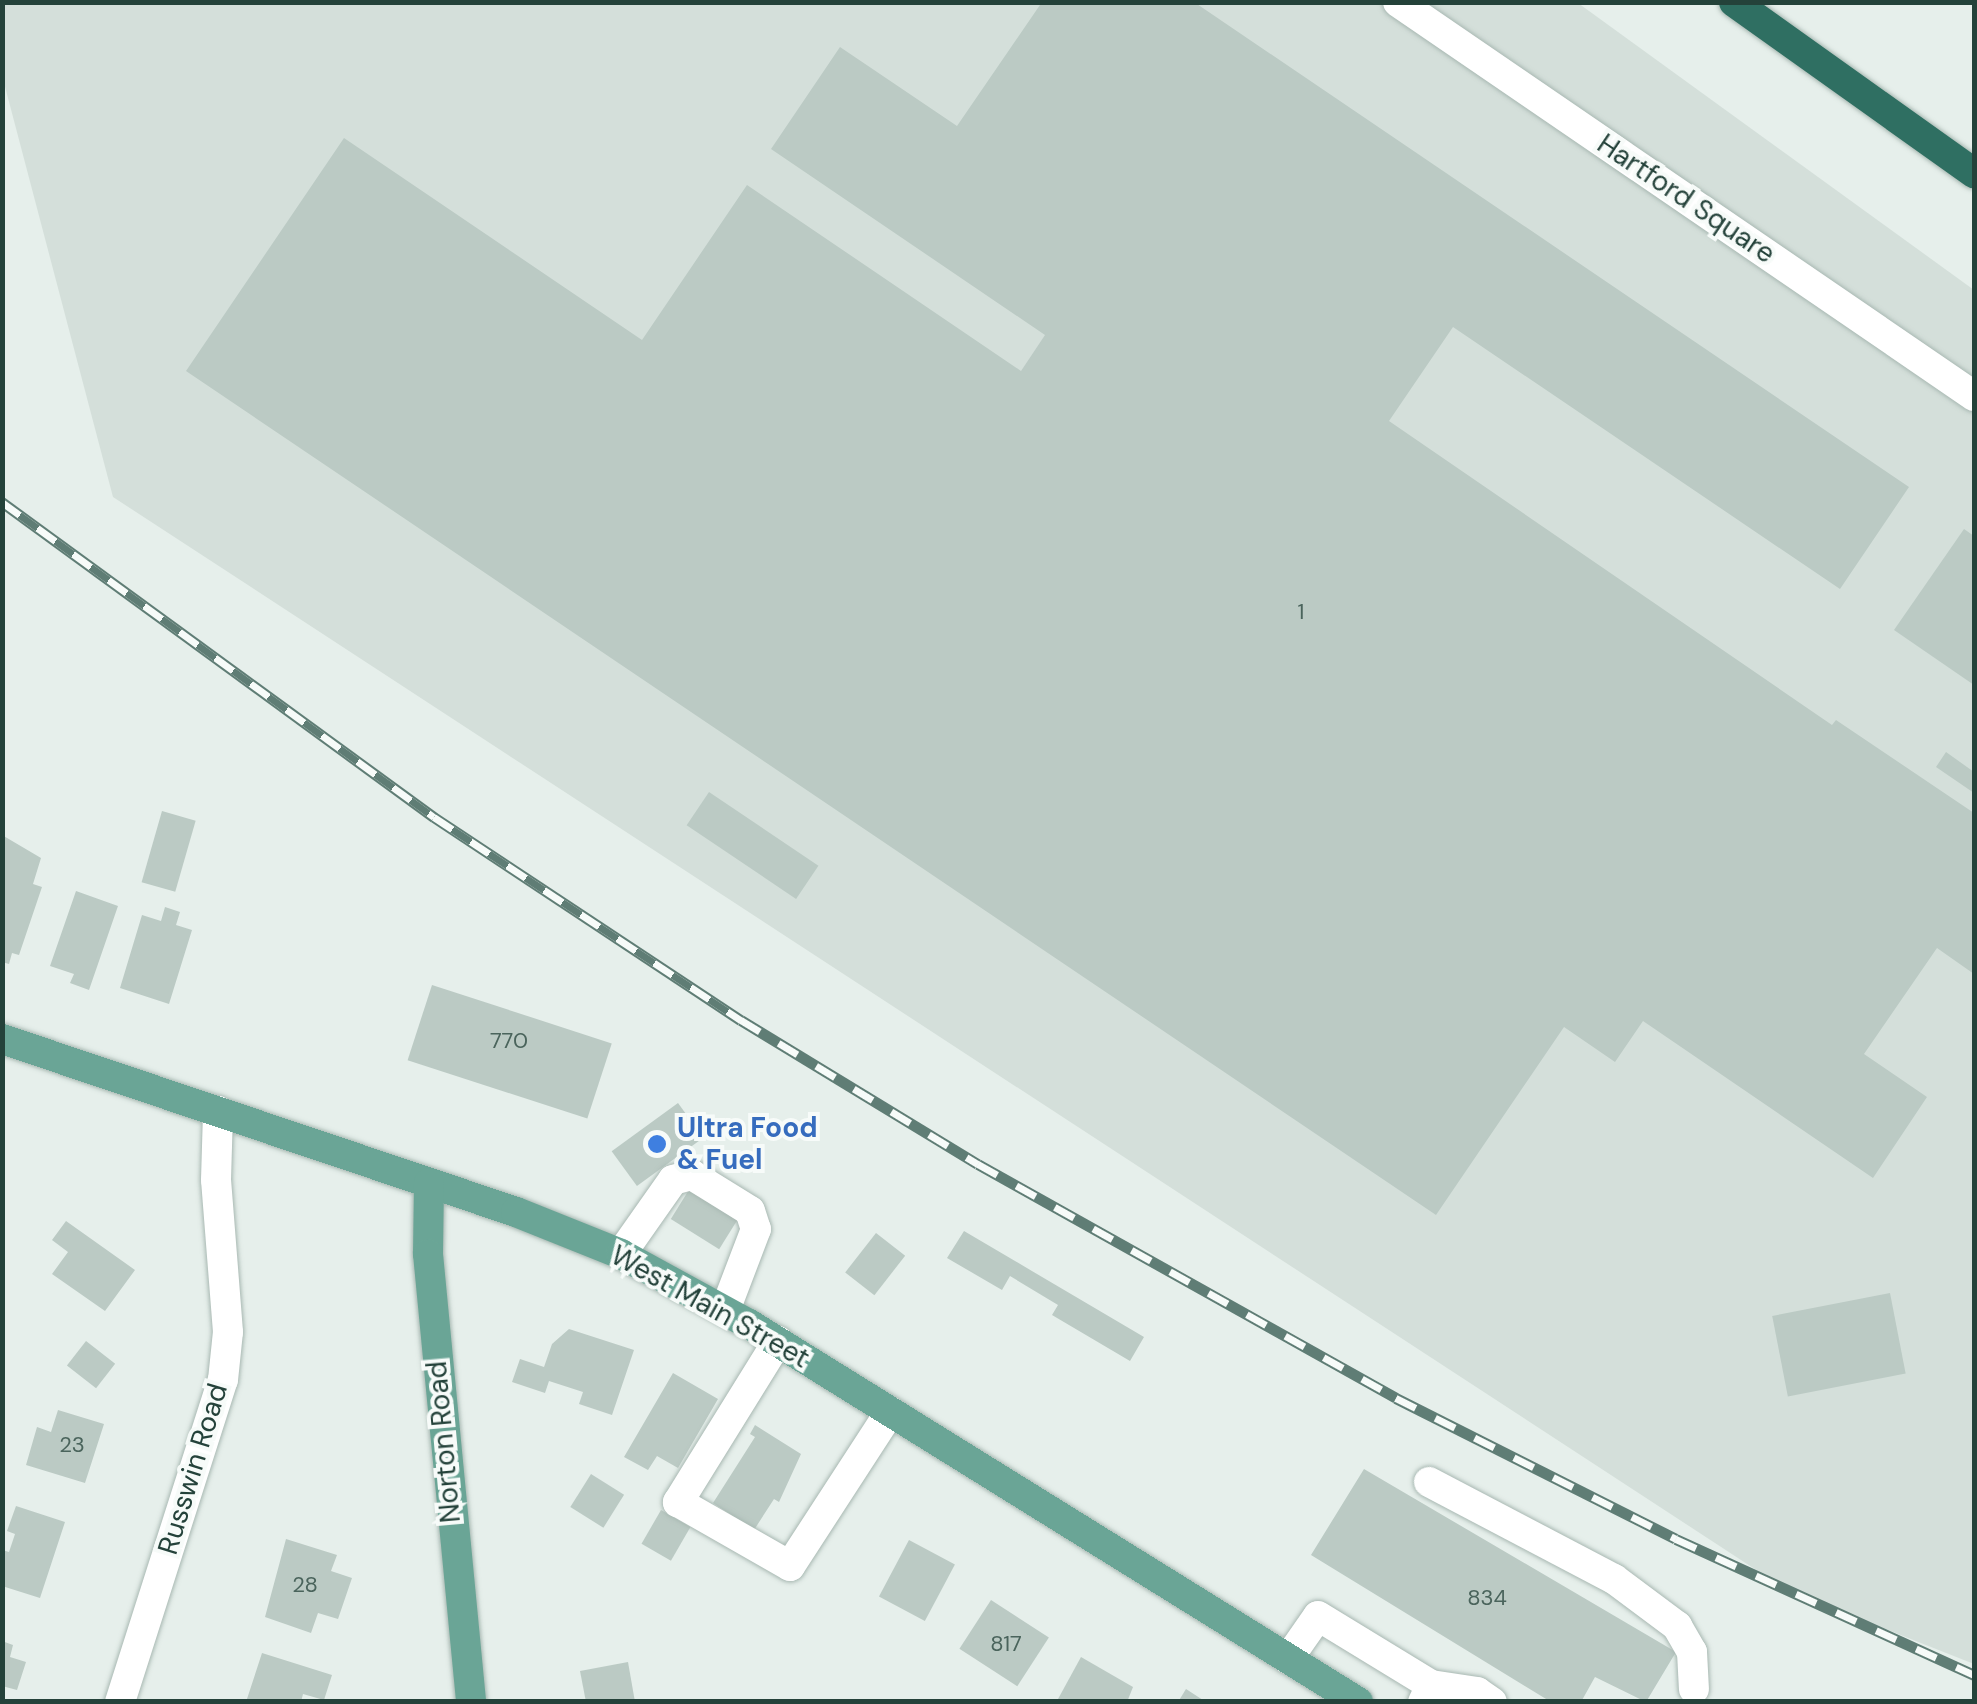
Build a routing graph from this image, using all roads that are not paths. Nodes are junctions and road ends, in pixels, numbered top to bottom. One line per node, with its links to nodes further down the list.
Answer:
1 (1398, 2): 4 (street, Hartford Square)
2 (1734, 2): 3 (highway)
3 (1974, 173)
4 (1974, 396)
5 (2, 1039): 6 (main road, West Main Street)
6 (218, 1111): 7 (main road, West Main Street); 16 (street, Russwin Road)
7 (429, 1182): 8 (main road, West Main Street); 17 (main road, Norton Road)
8 (621, 1254): 9 (main road, West Main Street); 9 (street)
9 (725, 1310): 10 (main road, West Main Street)
10 (778, 1341): 11 (main road, West Main Street); 11 (street)
11 (890, 1412): 13 (main road, West Main Street)
12 (1429, 1482): 15 (street)
13 (1288, 1659): 14 (street); 18 (main road, West Main Street)
14 (1427, 1693): 19 (street)
15 (1697, 1698)
16 (120, 1702)
17 (471, 1702)
18 (1358, 1702)
19 (1492, 1702)

